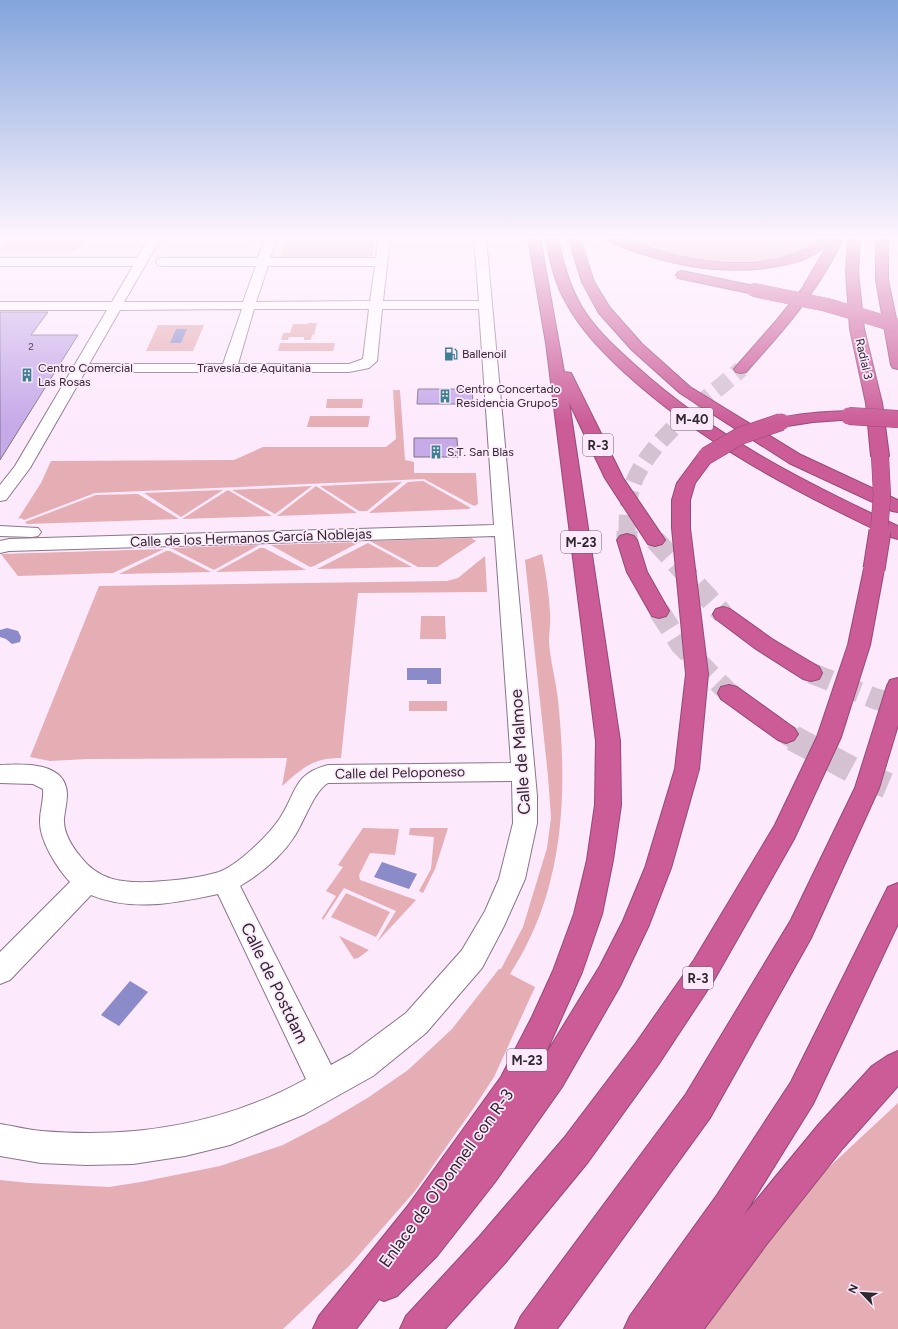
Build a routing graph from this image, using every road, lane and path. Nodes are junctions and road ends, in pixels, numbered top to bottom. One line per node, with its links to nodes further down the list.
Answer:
1 (119, 300): 13 (street)
2 (250, 300): 14 (street)
3 (377, 300): 15 (street, Travesía de Aquitania)
4 (486, 300): 12 (street, Calle de Malmoe)
5 (545, 300): 18 (highway, M-23)
6 (573, 300): 28 (highway, M-40)
7 (598, 300): 25 (highway, M-40)
8 (799, 300): 22 (highway)
9 (803, 300): 17 (highway, bridge)
10 (854, 300): 51 (highway, Radial 3 / R-3, bridge)
11 (886, 300): 19 (highway)
12 (486, 304): 15 (street); 26 (street, Calle de Malmoe)
13 (116, 305): 14 (street); 16 (street); 20 (street)
14 (248, 305): 15 (street); 21 (street)
15 (377, 305): 21 (street, Travesía de Aquitania)
16 (0, 306)
17 (898, 326)
18 (552, 337): 30 (highway, R-3); 49 (highway, Enlace de O'Donnell con R-3 / M-23)
19 (898, 365)
20 (80, 368): 21 (street, Travesía de Aquitania); 24 (street)
21 (229, 368)
22 (741, 369)
23 (898, 419): 50 (highway, bridge)
24 (0, 496)
25 (898, 507)
26 (503, 522): 27 (street, Calle de los Hermanos García Noblejas); 31 (street, Calle de los Hermanos García Noblejas); 38 (street, Calle de Malmoe)
27 (0, 531)
28 (898, 533)
29 (627, 540): 32 (highway)
30 (654, 540)
31 (0, 547)
32 (658, 611)
33 (723, 614): 34 (highway)
34 (811, 673)
35 (898, 686): 52 (highway)
36 (729, 693): 37 (highway)
37 (786, 734)
38 (522, 772): 41 (street, Calle del Peloponeso); 45 (street, Calle de Malmoe)
39 (0, 774): 40 (street, Calle del Peloponeso)
40 (88, 881): 41 (street, Calle del Peloponeso); 43 (street)
41 (224, 882): 45 (street, Calle de Postdam)
42 (898, 894): 53 (highway)
43 (0, 971)
44 (898, 1067): 47 (highway)
45 (325, 1085): 48 (street, Calle de Malmoe)
46 (898, 1085): 47 (highway)
47 (831, 1136): 54 (highway)
48 (0, 1140)
49 (332, 1329)
50 (338, 1329)
51 (420, 1329)
52 (534, 1329)
53 (643, 1329)
54 (681, 1329)

